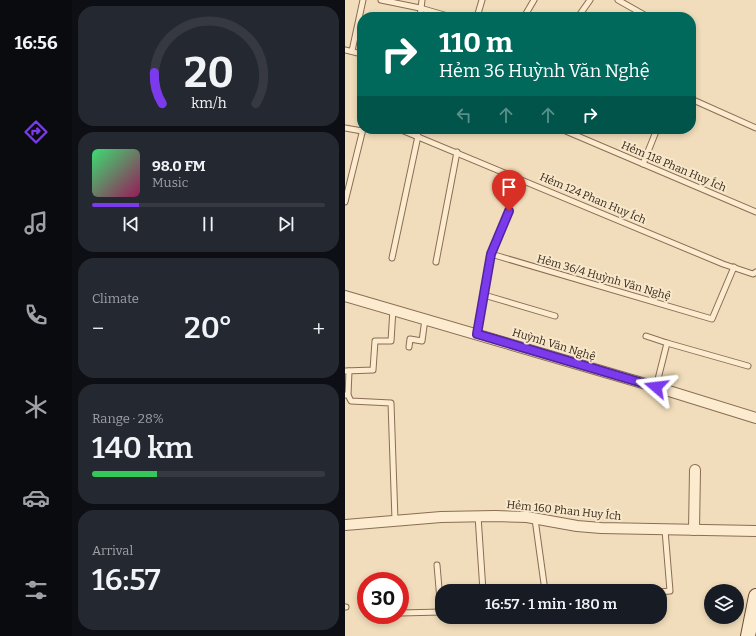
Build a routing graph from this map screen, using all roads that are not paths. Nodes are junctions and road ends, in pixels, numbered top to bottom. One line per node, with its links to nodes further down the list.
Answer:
1 (363, 0): 9 (lane)
2 (381, 0): 8 (lane)
3 (422, 0): 8 (lane)
4 (482, 0): 12 (lane)
5 (534, 0): 13 (lane)
6 (590, 0): 14 (lane)
7 (618, 0): 15 (lane)
8 (420, 8): 10 (lane); 11 (lane)
9 (360, 12)
10 (420, 12)
11 (434, 12)
12 (478, 12)
13 (527, 12)
14 (582, 12)
15 (639, 12)
16 (357, 28): 18 (lane)
17 (345, 50): 18 (lane)
18 (352, 51): 19 (lane)
19 (357, 52)
20 (696, 101): 22 (lane)
21 (345, 128): 23 (lane)
22 (756, 128)
23 (357, 129)
24 (362, 134): 31 (lane)
25 (413, 134): 28 (lane, Hẻm 124 Phan Huy Ích)
26 (573, 134): 30 (lane, Hẻm 118 Phan Huy Ích)
27 (655, 134): 30 (lane)
28 (418, 136): 29 (lane, Hẻm 124 Phan Huy Ích); 35 (lane)
29 (457, 152): 36 (lane); 37 (lane, Hẻm 124 Phan Huy Ích)
30 (643, 164): 33 (lane, Hẻm 118 Phan Huy Ích)
31 (345, 202)
32 (509, 211): 34 (lane)
33 (756, 212)
34 (491, 254): 37 (lane, Hẻm 36/4 Huỳnh Văn Nghệ); 39 (lane)
35 (392, 258)
36 (436, 262)
37 (734, 267): 38 (lane, Hẻm 124 Phan Huy Ích)
38 (756, 272)
39 (484, 295): 42 (lane); 44 (lane)
40 (345, 296): 41 (street, Huỳnh Văn Nghệ)
41 (393, 309): 43 (street, Huỳnh Văn Nghệ); 49 (lane)
42 (555, 316)
43 (425, 318): 44 (street, Huỳnh Văn Nghệ); 47 (lane)
44 (477, 334): 50 (street, Huỳnh Văn Nghệ)
45 (646, 336): 46 (lane)
46 (667, 343): 48 (lane); 50 (lane)
47 (409, 347)
48 (747, 366)
49 (347, 371): 51 (lane)
50 (656, 387): 52 (street, Huỳnh Văn Nghệ)
51 (346, 395): 56 (lane)
52 (756, 418)
53 (695, 470): 59 (street)
54 (478, 516): 55 (street, Hẻm 160 Phan Huy Ích); 56 (street, Hẻm 160 Phan Huy Ích); 63 (lane)
55 (535, 519): 58 (street, Hẻm 160 Phan Huy Ích); 64 (lane)
56 (395, 520): 57 (street, Hẻm 160 Phan Huy Ích)
57 (345, 525)
58 (665, 530): 59 (street, Hẻm 160 Phan Huy Ích); 65 (lane)
59 (694, 530): 60 (street, Hẻm 160 Phan Huy Ích)
60 (756, 531)
61 (437, 565): 62 (lane)
62 (439, 584)
63 (483, 584)
64 (544, 584)
65 (667, 591)
66 (756, 596): 69 (main road)
67 (435, 612): 68 (lane)
68 (409, 613)
69 (748, 636)

